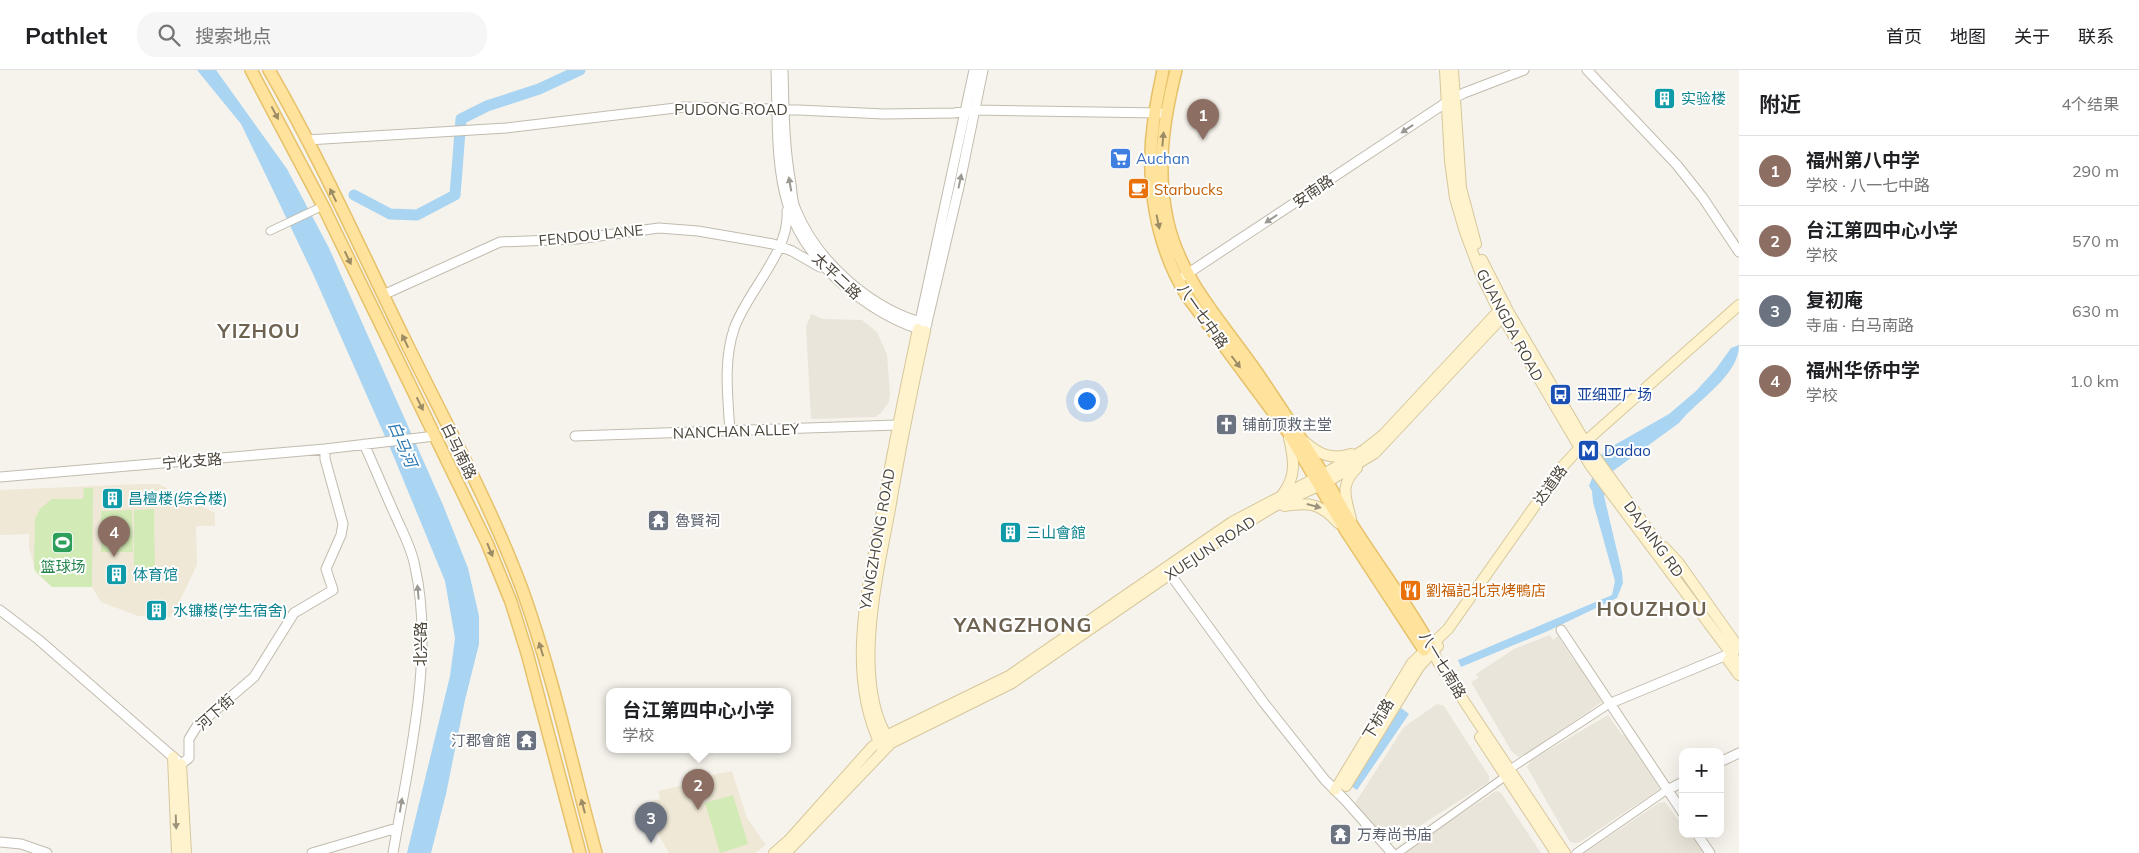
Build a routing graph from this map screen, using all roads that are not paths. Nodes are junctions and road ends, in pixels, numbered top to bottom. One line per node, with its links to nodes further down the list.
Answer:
1 (252, 70): 19 (main road, one-way to 19)
2 (269, 70): 17 (main road, 白马南路)
3 (776, 70): 14 (street, 太平二路)
4 (783, 70): 14 (street, 太平二路)
5 (974, 70): 15 (street)
6 (982, 70): 15 (street)
7 (1163, 70): 16 (main road, 八一七中路)
8 (1176, 70): 16 (main road, 八一七中路)
9 (1446, 70): 13 (main road, GUANGDA ROAD)
10 (1453, 70): 13 (main road, GUANGDA ROAD)
11 (1524, 70): 13 (street, 安南路)
12 (1587, 70): 22 (street)
13 (1451, 99): 24 (street, 安南路, one-way to 24); 27 (main road, GUANGDA ROAD)
14 (781, 109): 15 (street, PUDONG ROAD); 17 (street, PUDONG ROAD); 18 (street, 太平二路); 29 (street, 太平二路, one-way to 14)
15 (971, 112): 16 (street, PUDONG ROAD); 29 (street)
16 (1160, 116): 24 (main road, 八一七中路)
17 (308, 140): 25 (main road, 白马南路, one-way to 17)
18 (786, 205): 21 (street); 23 (street, 太平二路)
19 (323, 206): 20 (street); 33 (main road, one-way to 33)
20 (270, 231)
21 (779, 245): 23 (street, FENDOU LANE); 25 (street, FENDOU LANE); 31 (street)
22 (1739, 252)
23 (829, 272): 29 (street, 太平二路)
24 (1182, 277): 32 (main road, 八一七中路, one-way to 32); 35 (main road, 八一七中路)
25 (383, 295): 72 (main road, 白马南路, one-way to 25)
26 (1739, 305): 37 (main road, 达道路)
27 (1504, 311): 37 (main road, GUANGDA ROAD); 39 (main road, XUEJUN ROAD)
28 (1739, 312): 37 (main road, 达道路)
29 (923, 326): 30 (main road, YANGZHONG ROAD); 54 (main road, YANGZHONG ROAD)
30 (897, 425): 31 (street, NANCHAN ALLEY); 54 (main road, YANGZHONG ROAD)
31 (730, 432): 34 (street, NANCHAN ALLEY)
32 (1288, 432): 42 (main road, 八一七中路); 43 (main road)
33 (436, 436): 36 (street, 宁化支路); 71 (main road, one-way to 71)
34 (575, 436)
35 (1300, 438): 39 (main road); 42 (main road, 八一七中路)
36 (364, 444): 38 (street, 宁化支路); 63 (street, 北兴路, one-way to 36)
37 (1584, 447): 40 (main road, GUANGDA ROAD); 49 (main road, 达道路)
38 (325, 449): 41 (street, 宁化支路); 56 (street, 河下街)
39 (1366, 454): 42 (main road, XUEJUN ROAD); 45 (main road)
40 (1597, 467): 50 (main road, DAJAING RD)
41 (0, 477)
42 (1322, 480): 43 (main road, XUEJUN ROAD); 44 (main road, XUEJUN ROAD); 45 (main road, 八一七南路)
43 (1280, 496): 54 (main road, XUEJUN ROAD)
44 (1273, 508): 45 (main road, one-way to 45); 46 (main road, XUEJUN ROAD)
45 (1349, 529): 49 (main road, 八一七南路)
46 (1170, 574): 54 (main road, XUEJUN ROAD); 61 (street)
47 (0, 610): 56 (street)
48 (1561, 630): 53 (street)
49 (1429, 651): 58 (main road, 八一七南路); 61 (main road, 下杭路)
50 (1735, 652): 51 (main road); 52 (main road); 53 (street)
51 (1739, 664)
52 (1739, 675)
53 (1611, 703): 58 (street); 60 (street)
54 (884, 742): 73 (main road); 74 (main road)
55 (1739, 753): 57 (street)
56 (177, 760): 67 (main road, 河下街, one-way to 67); 68 (main road, 河下街)
57 (1724, 760)
58 (1508, 773): 76 (street); 77 (main road, 八一七南路); 78 (main road, 八一七南路)
59 (1679, 784): 60 (street)
60 (1667, 790): 62 (street); 79 (street)
61 (1337, 793): 75 (street)
62 (1679, 807)
63 (397, 828): 69 (street); 70 (street, 北兴路)
64 (1700, 838): 80 (street)
65 (0, 842): 66 (street)
66 (47, 853)
67 (177, 853)
68 (186, 853)
69 (312, 853)
70 (393, 853)
71 (580, 853)
72 (596, 853)
73 (774, 853)
74 (786, 853)
75 (1392, 853)
76 (1398, 853)
77 (1556, 853)
78 (1565, 853)
79 (1576, 853)
80 (1710, 853)

